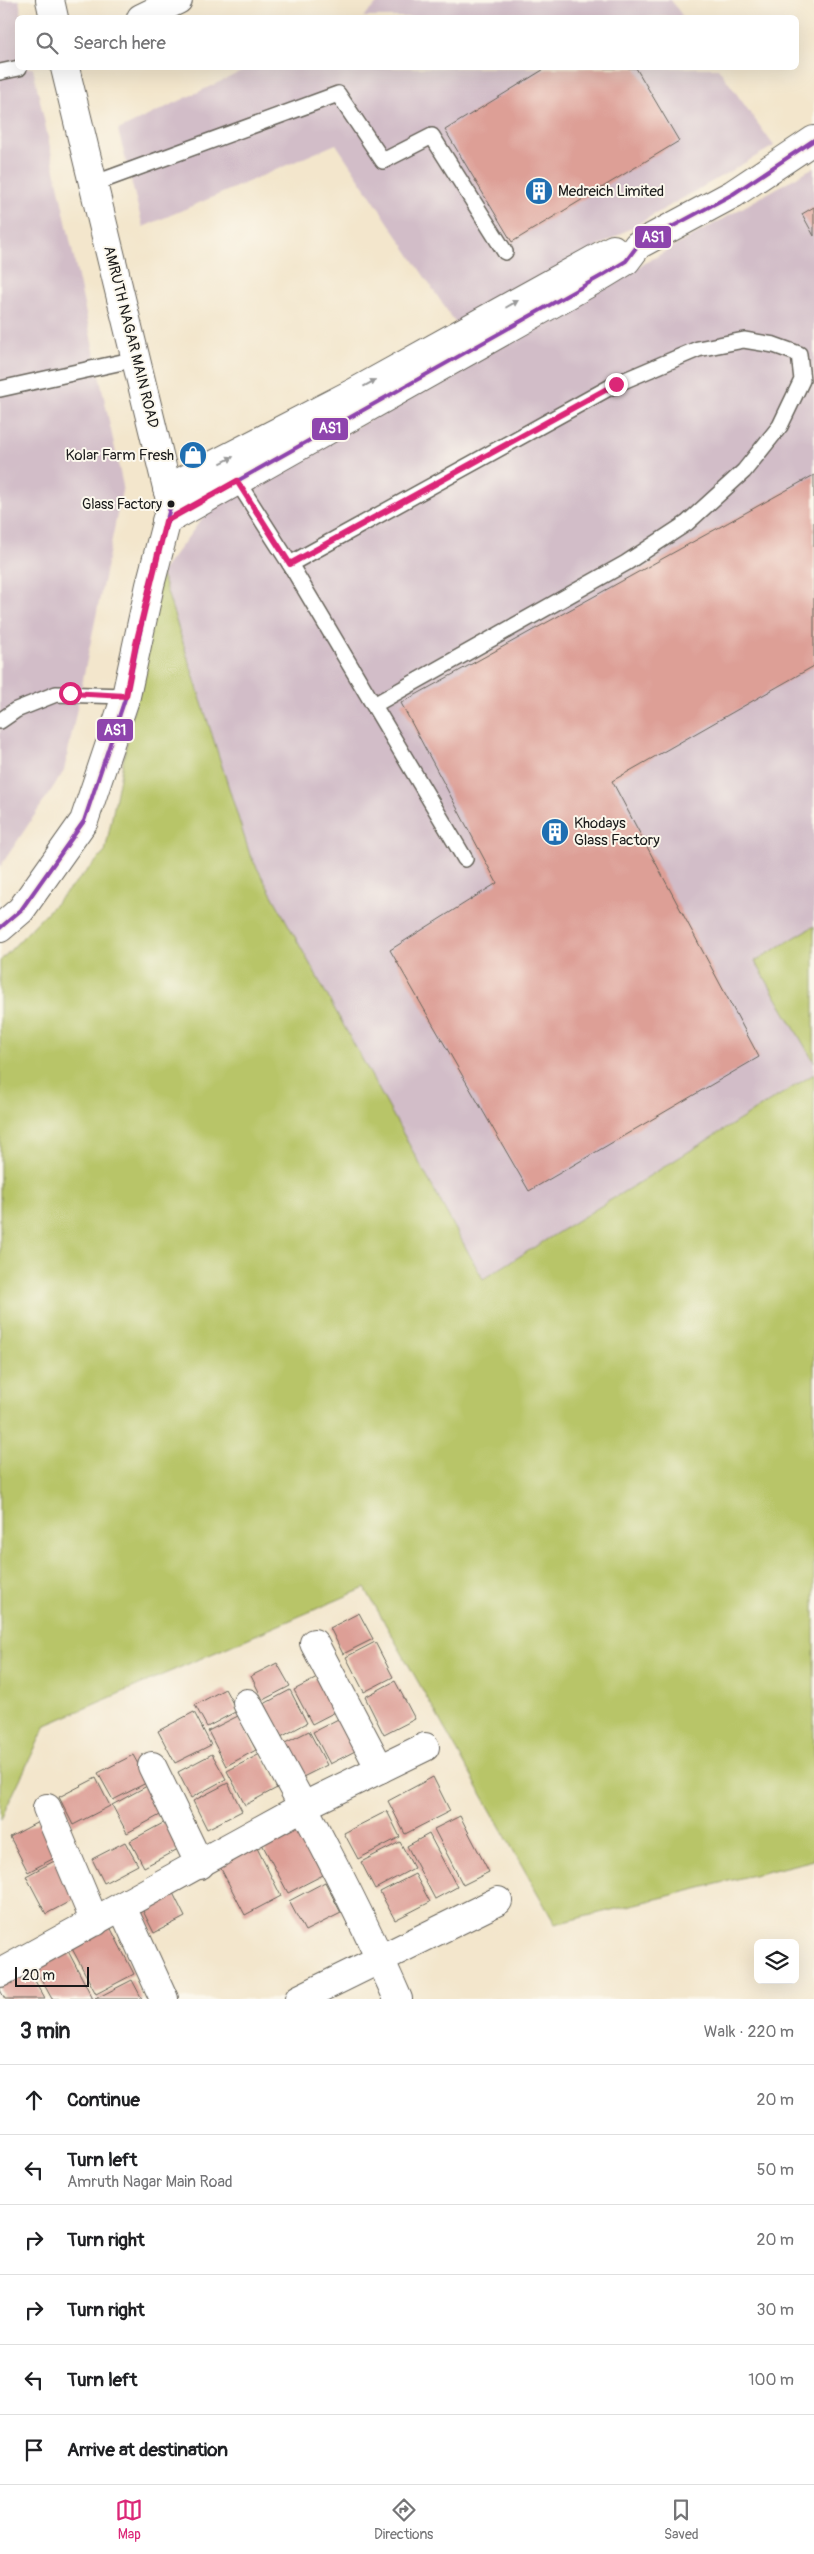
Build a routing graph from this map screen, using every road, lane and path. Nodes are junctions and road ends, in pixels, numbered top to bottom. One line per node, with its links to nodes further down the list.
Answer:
1 (50, 0): 3 (street)
2 (178, 0): 4 (street)
3 (53, 15)
4 (148, 15)
5 (15, 69): 7 (lane)
6 (65, 70): 9 (street, AMRUTH NAGAR MAIN ROAD)
7 (0, 72)
8 (814, 140): 10 (street)
9 (93, 184): 11 (lane); 12 (street, AMRUTH NAGAR MAIN ROAD)
10 (638, 245): 14 (street); 15 (street, one-way to 10)
11 (505, 252)
12 (136, 359): 13 (lane); 15 (street, AMRUTH NAGAR MAIN ROAD)
13 (0, 389)
14 (237, 481): 16 (street); 17 (lane)
15 (168, 490): 16 (street, AMRUTH NAGAR MAIN ROAD)
16 (166, 521): 18 (street, AMRUTH NAGAR MAIN ROAD)
17 (290, 564): 19 (lane); 19 (lane)
18 (126, 696): 20 (lane); 22 (street, AMRUTH NAGAR MAIN ROAD)
19 (374, 705): 21 (lane)
20 (0, 721)
21 (465, 859)
22 (0, 928)
23 (314, 1643): 27 (street)
24 (247, 1703): 28 (street)
25 (425, 1747): 27 (street)
26 (152, 1766): 30 (street)
27 (380, 1769): 28 (street)
28 (304, 1806): 30 (street); 34 (street)
29 (47, 1808): 33 (street)
30 (200, 1865): 32 (street)
31 (498, 1901): 34 (street)
32 (122, 1907): 33 (street); 36 (street)
33 (95, 1922): 35 (street)
34 (381, 1960): 37 (street); 38 (street)
35 (0, 1973)
36 (164, 1999)
37 (299, 1999)
38 (398, 1999)

